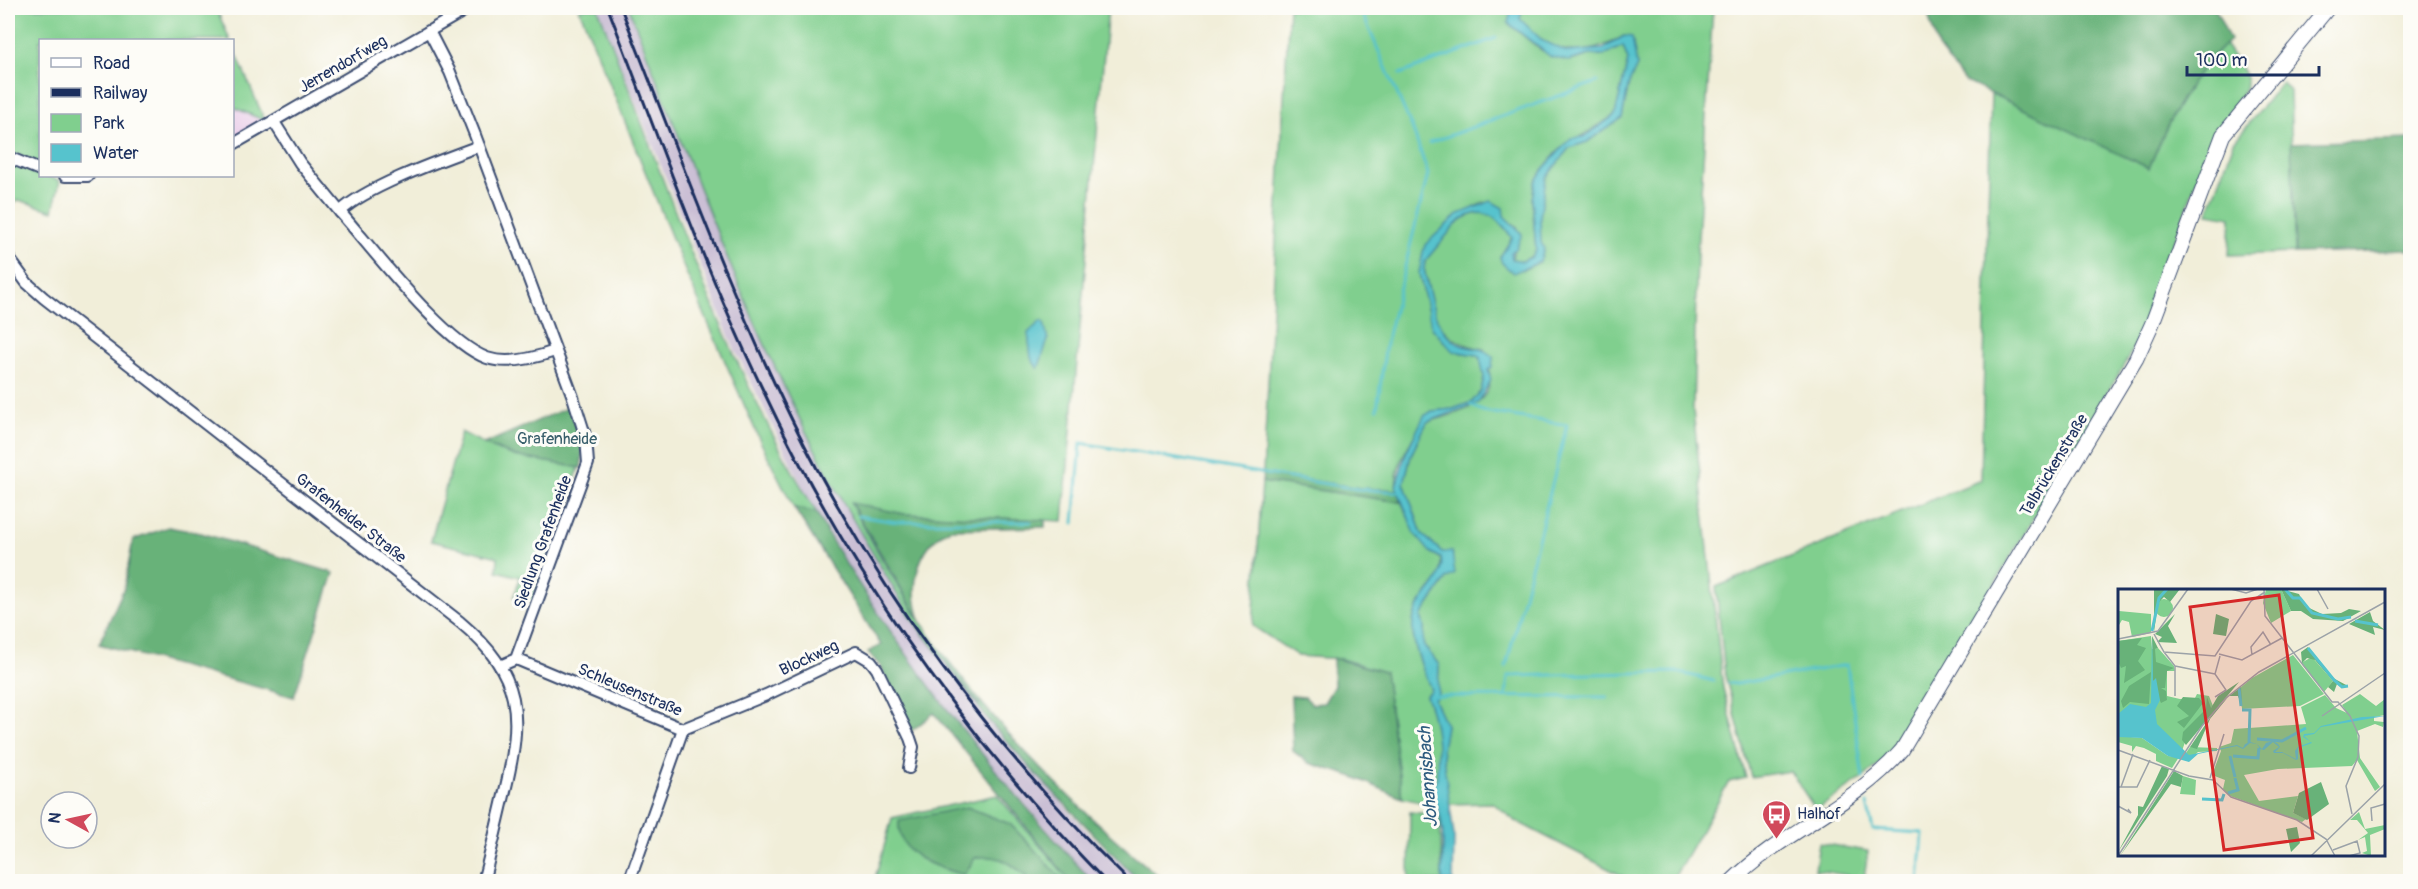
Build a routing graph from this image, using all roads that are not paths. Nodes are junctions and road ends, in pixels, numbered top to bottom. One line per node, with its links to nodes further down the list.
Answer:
1 (469, 8): 3 (street, Jerrendorfweg)
2 (2328, 8): 18 (main road, Talbrückenstraße)
3 (429, 31): 4 (street, Jerrendorfweg); 6 (street, Siedlung Grafenheide)
4 (274, 122): 5 (street, Jerrendorfweg); 9 (street)
5 (234, 144)
6 (479, 146): 9 (street); 11 (street, Siedlung Grafenheide)
7 (8, 157): 8 (street)
8 (39, 170)
9 (340, 212): 11 (street)
10 (8, 257): 13 (street, Grafenheider Straße)
11 (555, 351): 12 (street, Siedlung Grafenheide)
12 (516, 659): 13 (street); 14 (street, Schleusenstraße)
13 (500, 666): 16 (street, Grafenheider Straße)
14 (683, 729): 15 (street, Blockweg); 17 (street, Schleusenstraße)
15 (909, 768)
16 (483, 882)
17 (629, 882)
18 (1731, 882)

